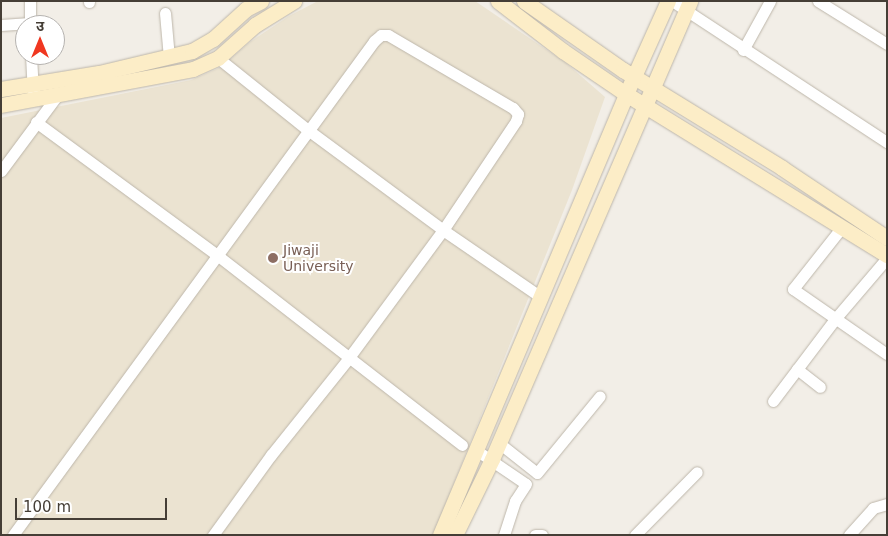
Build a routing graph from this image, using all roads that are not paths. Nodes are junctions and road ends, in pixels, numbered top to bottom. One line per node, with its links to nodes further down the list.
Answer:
1 (30, 1): 13 (street)
2 (261, 1): 10 (main road)
3 (294, 1): 17 (main road)
4 (498, 1): 28 (main road)
5 (524, 1): 23 (main road)
6 (668, 1): 23 (main road)
7 (672, 1): 11 (street)
8 (770, 1): 19 (street)
9 (824, 3): 18 (street)
10 (245, 5): 14 (main road)
11 (688, 6): 19 (street); 24 (main road)
12 (165, 13): 20 (street)
13 (30, 15)
14 (231, 23): 17 (main road); 20 (main road)
15 (1, 25): 16 (street)
16 (15, 25)
17 (243, 36): 21 (main road)
18 (887, 44)
19 (744, 50): 33 (street)
20 (169, 58): 26 (main road)
21 (218, 58): 27 (main road); 32 (street)
22 (32, 65): 26 (street)
23 (634, 75): 24 (main road); 28 (main road)
24 (652, 87): 30 (main road); 34 (main road)
25 (1, 89): 26 (main road)
26 (33, 91): 27 (main road); 29 (main road)
27 (59, 93): 31 (street)
28 (626, 94): 30 (main road); 42 (main road)
29 (1, 105)
30 (644, 105): 35 (main road); 50 (main road)
31 (36, 122): 36 (street); 40 (street)
32 (308, 130): 38 (street); 38 (street); 40 (street)
33 (887, 142)
34 (759, 153): 35 (main road); 39 (main road)
35 (748, 168): 37 (main road)
36 (1, 171)
37 (842, 227): 41 (main road); 43 (street)
38 (443, 230): 42 (street); 45 (street)
39 (887, 238)
40 (217, 255): 45 (street); 57 (street)
41 (887, 257): 43 (street)
42 (541, 297): 51 (main road)
43 (836, 318): 44 (street); 46 (street)
44 (887, 354)
45 (348, 359): 51 (street); 58 (street)
46 (797, 369): 47 (street); 49 (street)
47 (820, 387)
48 (600, 396): 54 (street)
49 (773, 401)
50 (499, 443): 52 (main road); 54 (street)
51 (469, 447): 52 (street); 59 (main road)
52 (492, 459): 55 (street); 60 (main road)
53 (697, 472): 64 (street)
54 (537, 473): 55 (street)
55 (526, 484): 61 (street)
56 (887, 504): 65 (street)
57 (13, 535)
58 (213, 535)
59 (440, 535)
60 (455, 535)
61 (504, 535)
62 (535, 535): 63 (street)
63 (542, 535)
64 (635, 535)
65 (850, 535)

